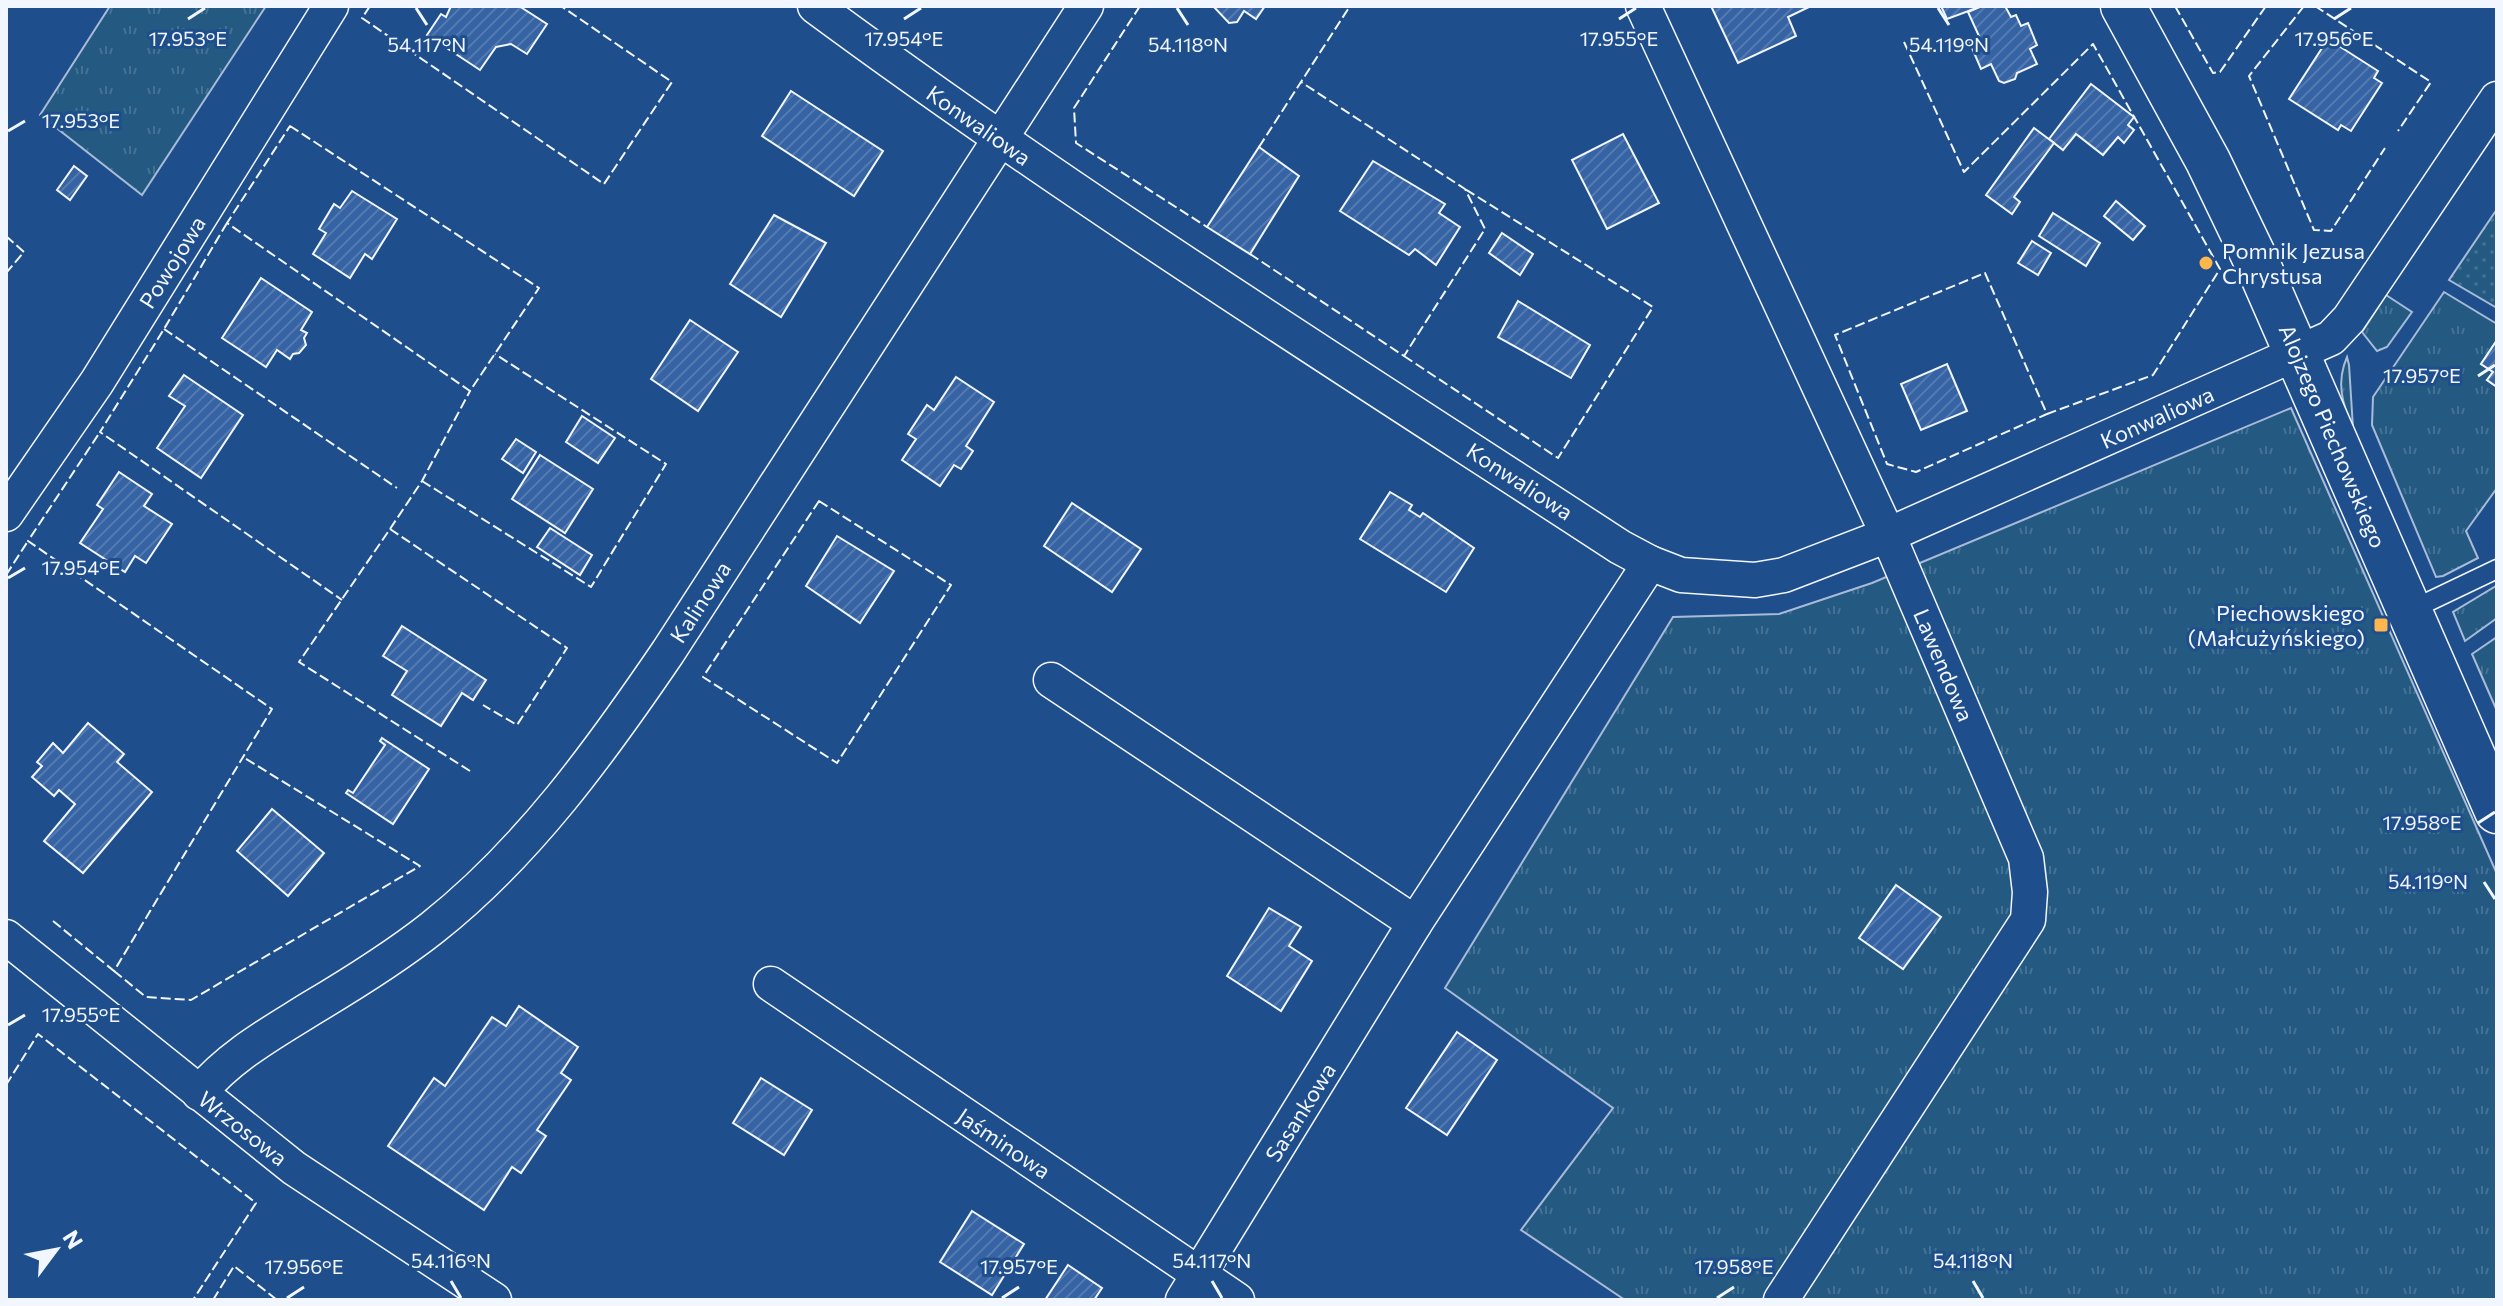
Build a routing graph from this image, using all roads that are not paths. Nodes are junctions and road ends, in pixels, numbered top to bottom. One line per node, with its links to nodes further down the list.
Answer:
1 (331, 6): 9 (street, Powojowa)
2 (815, 6): 7 (street, Konwaliowa)
3 (1086, 6): 7 (street, Kalinowa)
4 (1643, 6): 10 (street, Lawendowa)
5 (2123, 6): 8 (street, Alojzego Piechowskiego)
6 (2497, 99): 8 (street, Konwaliowa)
7 (999, 140): 11 (street, Konwaliowa); 19 (street, Kalinowa)
8 (2298, 354): 10 (street, Konwaliowa); 13 (street, Alojzego Piechowskiego)
9 (6, 514)
10 (1888, 535): 11 (street, Konwaliowa); 23 (street, Lawendowa)
11 (1650, 563): 16 (street, Sasankowa)
12 (2497, 569): 13 (lane)
13 (2408, 611): 15 (street, Alojzego Piechowskiego)
14 (1051, 680): 16 (street)
15 (2497, 811)
16 (1415, 923): 20 (street, Sasankowa)
17 (6, 937): 19 (street, Wrzosowa)
18 (771, 984): 20 (street, Jaśminowa)
19 (199, 1093): 21 (street, Wrzosowa)
20 (1191, 1288): 22 (street, Jaśminowa)
21 (494, 1300)
22 (1237, 1300)
23 (1781, 1300)

